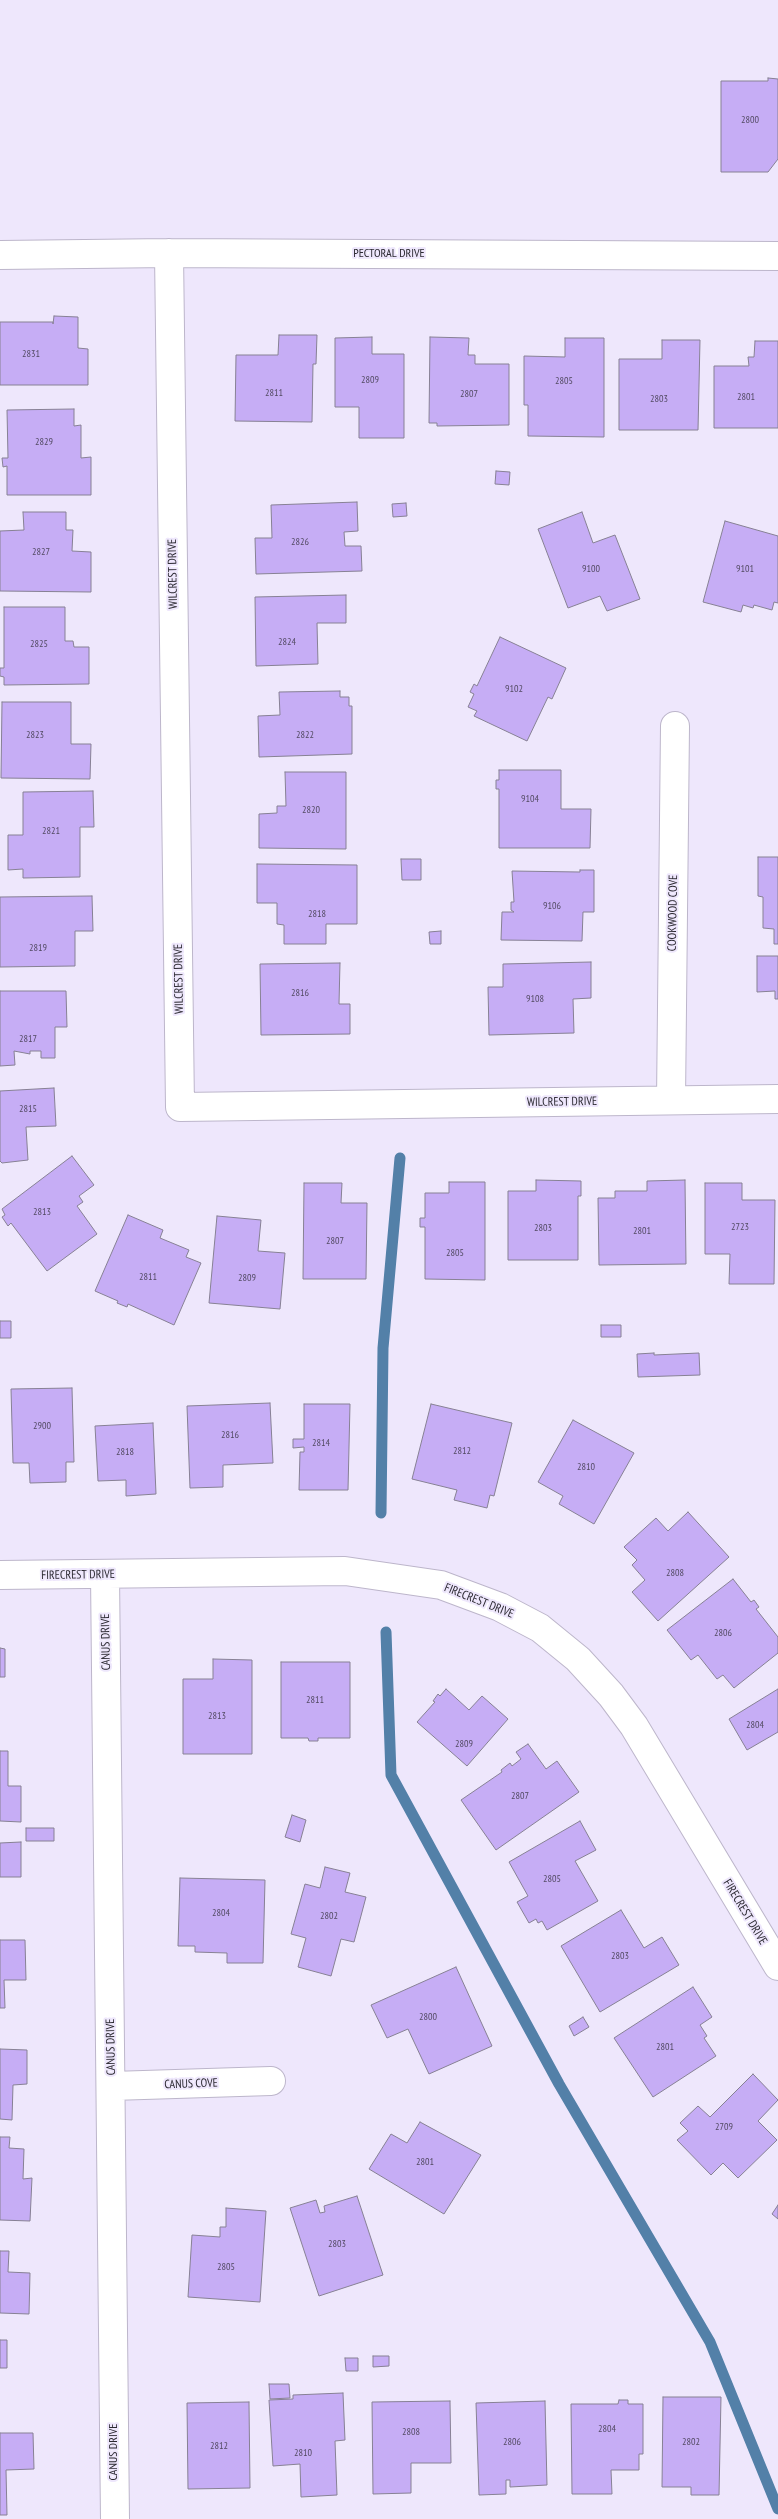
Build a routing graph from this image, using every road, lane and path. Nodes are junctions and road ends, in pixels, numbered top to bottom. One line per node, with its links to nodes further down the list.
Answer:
1 (169, 253): 2 (street, PECTORAL DRIVE); 3 (street, PECTORAL DRIVE); 6 (street, WILCREST DRIVE)
2 (0, 255)
3 (778, 256)
4 (675, 726): 6 (street, COOKWOOD COVE)
5 (778, 1099): 6 (street, WILCREST DRIVE)
6 (671, 1100)
7 (105, 1574): 8 (street, FIRECREST DRIVE); 9 (street, FIRECREST DRIVE); 11 (street, CANUS DRIVE)
8 (0, 1575)
9 (778, 1966)
10 (271, 2081): 11 (street, CANUS COVE)
11 (112, 2086): 12 (street, CANUS DRIVE)
12 (115, 2519)

